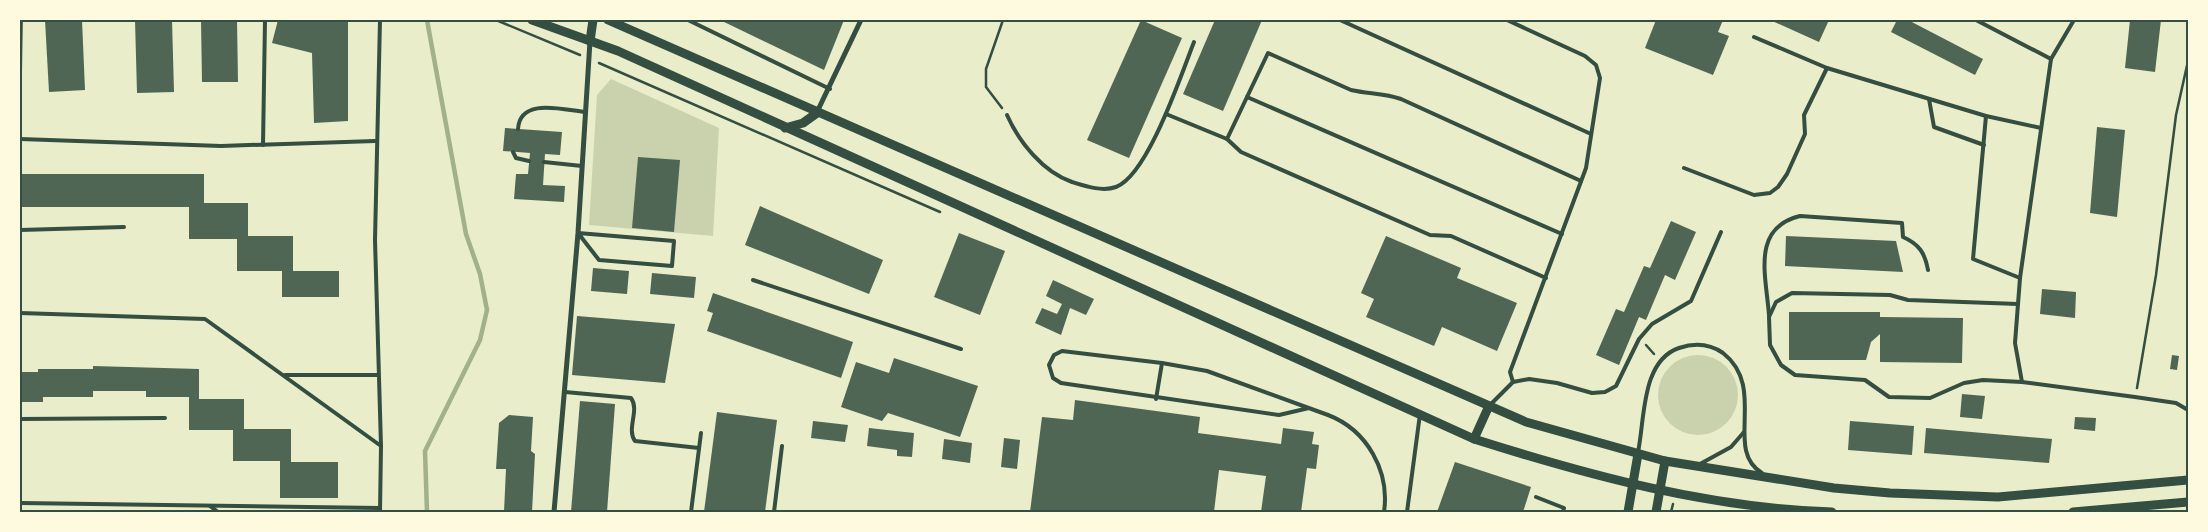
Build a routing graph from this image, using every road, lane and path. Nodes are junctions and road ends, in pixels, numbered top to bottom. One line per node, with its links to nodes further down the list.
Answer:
1 (266, 20): 34 (lane)
2 (380, 20): 33 (lane)
3 (532, 20): 14 (street)
4 (593, 20): 14 (street)
5 (608, 20): 23 (street)
6 (688, 20): 19 (lane)
7 (860, 20): 19 (street)
8 (1003, 20): 25 (path)
9 (1340, 20): 30 (lane)
10 (1507, 20): 30 (lane)
11 (1976, 20): 16 (lane)
12 (2074, 20): 16 (lane)
13 (1754, 37): 18 (lane)
14 (590, 41): 22 (street); 27 (street)
15 (1194, 42): 24 (lane)
16 (2051, 59): 28 (lane)
17 (2188, 61): 63 (path)
18 (1827, 68): 21 (lane); 40 (lane)
19 (830, 89): 23 (street)
20 (1247, 97): 31 (lane); 41 (lane); 46 (lane)
21 (1929, 98): 26 (lane); 35 (lane)
22 (585, 112): 29 (lane); 39 (street)
23 (817, 113): 27 (street); 66 (street)
24 (1166, 114): 25 (lane); 31 (lane)
25 (1007, 115)
26 (1986, 116): 28 (lane); 35 (lane)
27 (785, 128): 68 (street)
28 (2041, 128): 49 (lane)
29 (518, 129)
30 (1591, 134): 41 (lane)
31 (1227, 138): 48 (lane)
32 (20, 139): 34 (lane)
33 (376, 141): 34 (lane); 59 (lane)
34 (263, 145)
35 (1984, 145): 49 (lane)
36 (513, 152): 37 (lane)
37 (529, 160)
38 (544, 162): 39 (lane)
39 (582, 166): 45 (street)
40 (1684, 168)
41 (1581, 181): 46 (lane)
42 (124, 227): 43 (lane)
43 (20, 230)
44 (1721, 232): 54 (lane)
45 (578, 233): 45 (lane); 62 (street)
46 (1562, 234): 48 (lane)
47 (1928, 270): 53 (lane)
48 (1546, 278): 60 (lane)
49 (2020, 278): 51 (lane)
50 (753, 280): 55 (lane)
51 (2018, 304): 53 (lane); 61 (lane)
52 (20, 313): 58 (lane)
53 (1769, 317): 61 (lane)
54 (1639, 339): 56 (path); 60 (lane)
55 (961, 349)
56 (1661, 360): 72 (lane); 77 (lane)
57 (1162, 362): 64 (lane); 64 (lane); 65 (lane)
58 (284, 375): 59 (lane); 74 (lane)
59 (378, 375): 74 (lane)
60 (1513, 382): 66 (lane)
61 (2022, 382): 63 (lane)
62 (565, 392): 76 (lane); 90 (street)
63 (2135, 397): 67 (lane)
64 (1156, 399): 65 (lane)
65 (1309, 408): 93 (lane)
66 (1488, 408): 73 (street); 77 (street)
67 (2188, 410)
68 (1420, 414): 73 (street); 94 (lane)
69 (165, 418): 70 (lane)
70 (20, 419)
71 (701, 432): 76 (lane)
72 (1744, 432): 79 (lane); 80 (lane)
73 (1474, 439): 82 (street)
74 (381, 446): 88 (lane)
75 (782, 446): 92 (lane)
76 (699, 448): 91 (lane)
77 (1638, 454): 78 (street); 82 (street)
78 (1665, 461): 79 (street); 83 (street)
79 (1696, 466): 80 (street)
80 (1773, 478): 81 (street)
81 (2188, 480)
82 (1633, 484): 83 (street); 96 (street)
83 (1660, 491): 97 (street); 98 (street)
84 (1536, 497): 95 (lane)
85 (2188, 502): 99 (street)
86 (20, 503): 87 (lane)
87 (210, 506): 88 (lane); 89 (lane)
88 (380, 510)
89 (218, 512)
90 (554, 512)
91 (692, 512)
92 (774, 512)
93 (1384, 512)
94 (1407, 512)
95 (1563, 512)
96 (1628, 512)
97 (1656, 512)
98 (1832, 512)
99 (2073, 512)

